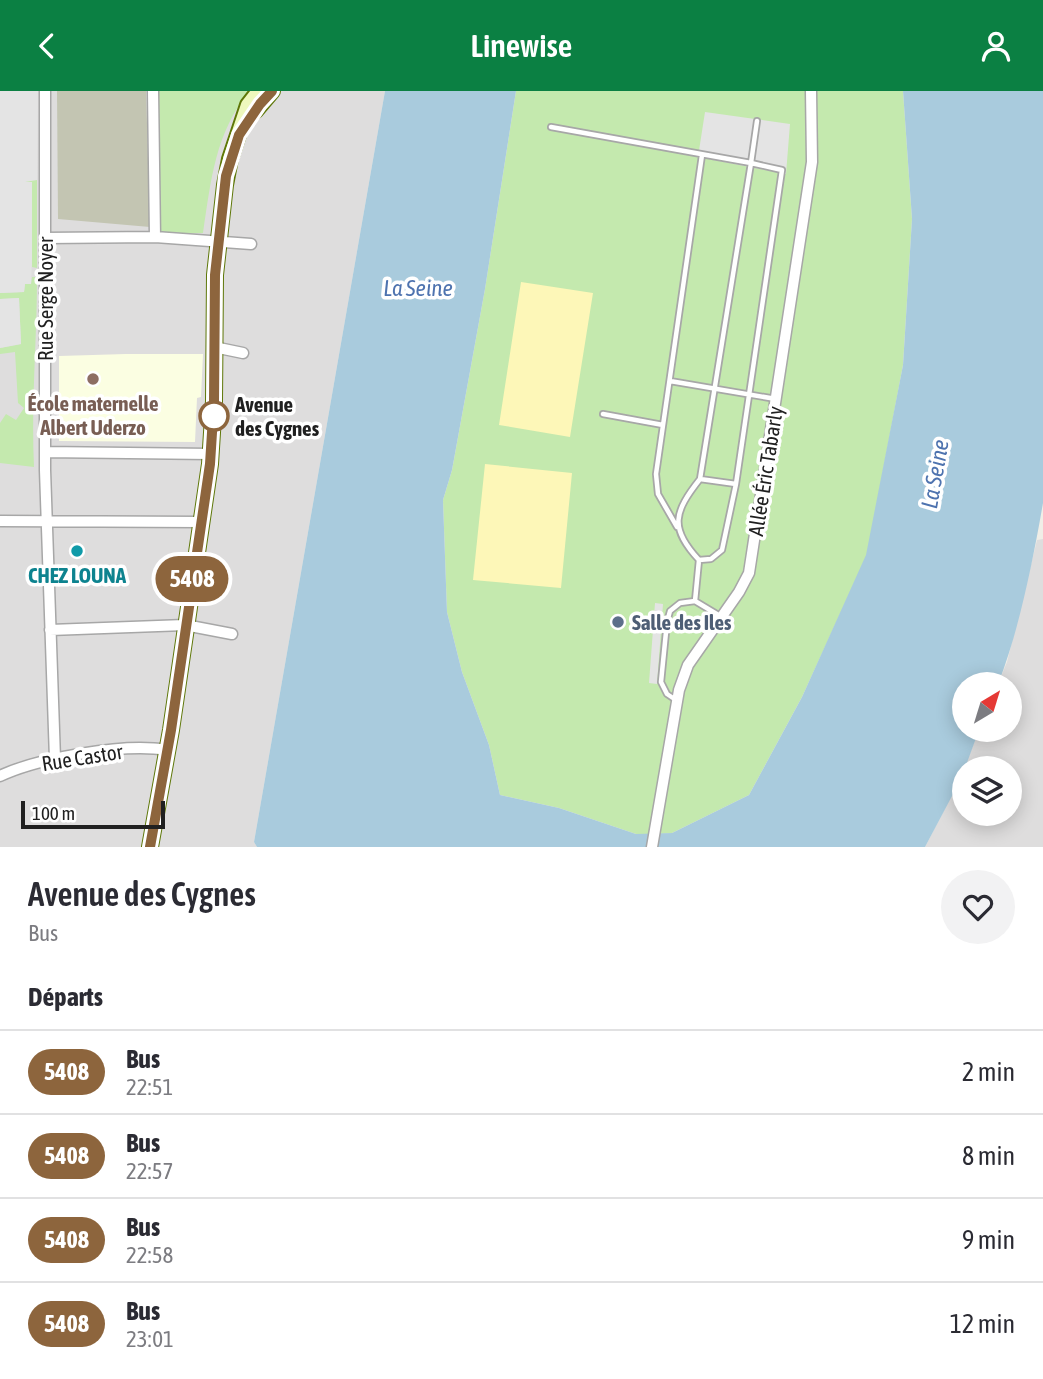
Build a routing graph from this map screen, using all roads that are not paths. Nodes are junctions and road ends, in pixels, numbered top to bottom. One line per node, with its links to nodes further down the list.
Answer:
1 (45, 91): 12 (street, Rue Serge Noyer)
2 (153, 91): 11 (street)
3 (259, 91): 8 (main road)
4 (272, 91): 8 (main road)
5 (811, 91): 20 (street, Allée Éric Tabarly)
6 (757, 121): 10 (lane)
7 (551, 127): 9 (lane)
8 (239, 135): 13 (main road)
9 (702, 155): 10 (lane); 17 (lane)
10 (751, 163): 18 (lane); 19 (lane)
11 (155, 237): 12 (street); 13 (street)
12 (45, 238): 23 (street, Rue Serge Noyer)
13 (218, 241): 14 (street); 15 (main road)
14 (251, 244)
15 (214, 347): 16 (street); 24 (main road)
16 (243, 353)
17 (670, 381): 18 (lane); 22 (lane)
18 (714, 387): 19 (lane); 25 (lane)
19 (749, 393): 20 (lane); 26 (lane)
20 (776, 399): 33 (street, Allée Éric Tabarly)
21 (603, 414): 22 (lane)
22 (663, 425): 30 (lane)
23 (45, 452): 24 (street); 28 (street, Rue Serge Noyer)
24 (211, 454): 29 (main road)
25 (700, 479): 26 (lane); 30 (lane)
26 (736, 484): 31 (lane)
27 (0, 521): 28 (street)
28 (47, 521): 29 (street); 35 (street, Rue Serge Noyer)
29 (201, 523): 34 (main road)
30 (678, 528): 31 (lane)
31 (699, 560): 32 (lane)
32 (695, 601): 33 (lane); 37 (lane)
33 (720, 616): 37 (street, Allée Éric Tabarly)
34 (185, 625): 35 (street); 36 (street); 38 (main road)
35 (50, 630): 39 (street, Rue Serge Noyer)
36 (232, 634)
37 (677, 701): 42 (street, Allée Éric Tabarly)
38 (166, 750): 39 (street, Rue Castor); 41 (main road)
39 (55, 759): 40 (street, Rue Castor)
40 (0, 776)
41 (150, 847)
42 (652, 847)

